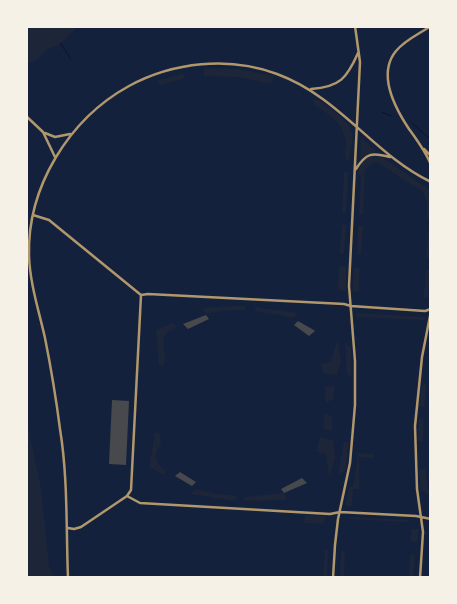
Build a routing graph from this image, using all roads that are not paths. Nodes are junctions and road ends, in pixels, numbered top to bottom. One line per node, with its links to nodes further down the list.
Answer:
1 (355, 26): 3 (street)
2 (431, 26): 9 (street)
3 (359, 52): 4 (street); 6 (street)
4 (310, 89): 6 (street); 8 (street)
5 (26, 116): 7 (street)
6 (358, 127): 11 (street); 14 (street)
7 (43, 132): 8 (street); 12 (street)
8 (72, 134): 12 (street)
9 (421, 146): 10 (street); 13 (street)
10 (431, 156)
11 (392, 157): 14 (street); 15 (street)
12 (56, 158): 16 (street)
13 (431, 165)
14 (355, 171): 18 (street)
15 (431, 182)
16 (33, 215): 17 (street); 24 (street)
17 (141, 295): 18 (street); 20 (street)
18 (351, 306): 19 (street); 21 (street)
19 (431, 310): 22 (street)
20 (127, 496): 21 (street); 24 (street)
21 (340, 512): 22 (street); 26 (street)
22 (420, 517): 23 (street); 27 (street)
23 (431, 519)
24 (68, 528): 25 (street)
25 (68, 578)
26 (333, 578)
27 (420, 578)

